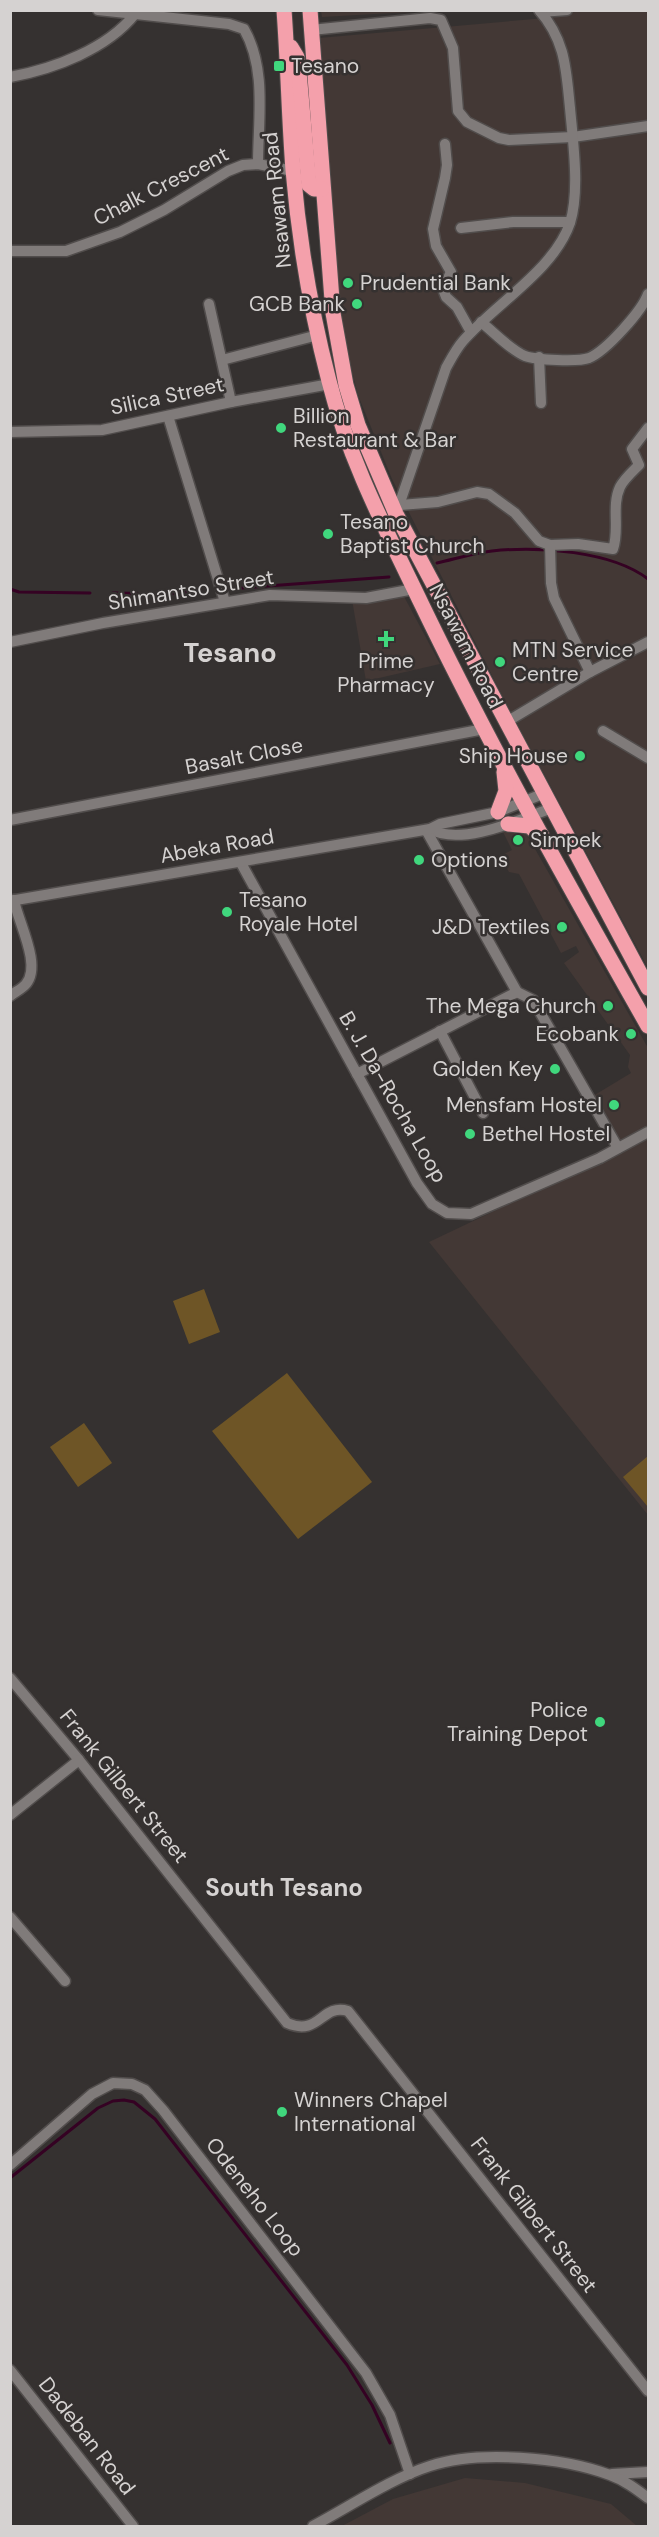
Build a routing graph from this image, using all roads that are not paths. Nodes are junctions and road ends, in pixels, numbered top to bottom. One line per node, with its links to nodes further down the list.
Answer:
1 (98, 10): 6 (street)
2 (284, 10): 8 (highway, Nsawam Road)
3 (310, 10): 7 (highway, Nsawam Road)
4 (567, 10): 5 (street)
5 (540, 11): 11 (street)
6 (135, 14): 9 (street); 13 (street)
7 (311, 30): 11 (street); 15 (highway, Nsawam Road)
8 (286, 36): 14 (highway, Nsawam Road); 15 (highway)
9 (10, 77)
10 (648, 126): 11 (street)
11 (573, 137): 16 (street)
12 (445, 144): 22 (street)
13 (258, 164): 14 (street, Chalk Crescent); 18 (street, Chalk Crescent)
14 (293, 171): 23 (highway, Nsawam Road)
15 (322, 189): 32 (highway, Nsawam Road)
16 (570, 222): 17 (street); 21 (street)
17 (461, 228)
18 (10, 251)
19 (648, 294): 24 (street)
20 (210, 304): 25 (street)
21 (481, 322): 22 (street); 24 (street)
22 (471, 332): 32 (street)
23 (318, 335): 25 (street); 26 (highway, Nsawam Road)
24 (539, 357): 28 (street)
25 (222, 360): 27 (street)
26 (330, 384): 27 (street, Silica Street); 34 (highway, Nsawam Road)
27 (231, 402): 29 (street, Silica Street)
28 (541, 403)
29 (168, 416): 31 (street, Silica Street); 35 (street)
30 (648, 428): 33 (street)
31 (10, 432)
32 (398, 509): 33 (street); 39 (highway, Nsawam Road)
33 (550, 545): 38 (street)
34 (414, 589): 35 (street, Shimantso Street); 40 (highway, Nsawam Road)
35 (222, 593): 36 (street, Shimantso Street)
36 (10, 642)
37 (648, 642): 38 (street)
38 (590, 672): 39 (street)
39 (508, 721): 44 (highway, Nsawam Road)
40 (484, 729): 43 (highway, Nsawam Road); 48 (street, Basalt Close)
41 (603, 731): 42 (street)
42 (648, 758)
43 (503, 766): 46 (highway, Nsawam Road); 47 (highway)
44 (545, 793): 45 (highway, Nsawam Road); 46 (street, Abeka Road)
45 (552, 808): 46 (street, Abeka Road); 54 (highway, Nsawam Road)
46 (527, 810): 47 (street, Abeka Road); 49 (street, Abeka Road); 51 (highway, Nsawam Road)
47 (498, 812): 50 (street, Abeka Road)
48 (10, 820)
49 (508, 825): 50 (street, Abeka Road); 51 (highway)
50 (428, 830): 52 (street, Abeka Road); 55 (street)
51 (539, 834): 57 (highway, Nsawam Road)
52 (241, 863): 53 (street, Abeka Road); 59 (street, B. J. Da-Rocha Loop)
53 (12, 901): 56 (street)
54 (648, 988)
55 (517, 992): 58 (street); 62 (street)
56 (10, 996)
57 (648, 1026)
58 (440, 1031): 59 (street); 60 (street)
59 (357, 1074): 62 (street, B. J. Da-Rocha Loop)
60 (483, 1113)
61 (648, 1132): 62 (street, B. J. Da-Rocha Loop)
62 (618, 1148)
63 (12, 1683): 64 (street, Frank Gilbert Street)
64 (79, 1760): 65 (street); 70 (street, Frank Gilbert Street)
65 (10, 1815)
66 (10, 1917): 67 (street)
67 (64, 1981)
68 (10, 2164): 72 (street, Odeneho Loop)
69 (10, 2370): 75 (street, Dadeban Road)
70 (648, 2391)
71 (648, 2472): 73 (street)
72 (410, 2474): 73 (street); 76 (street)
73 (609, 2474): 74 (street)
74 (648, 2498)
75 (133, 2526)
76 (313, 2526)

